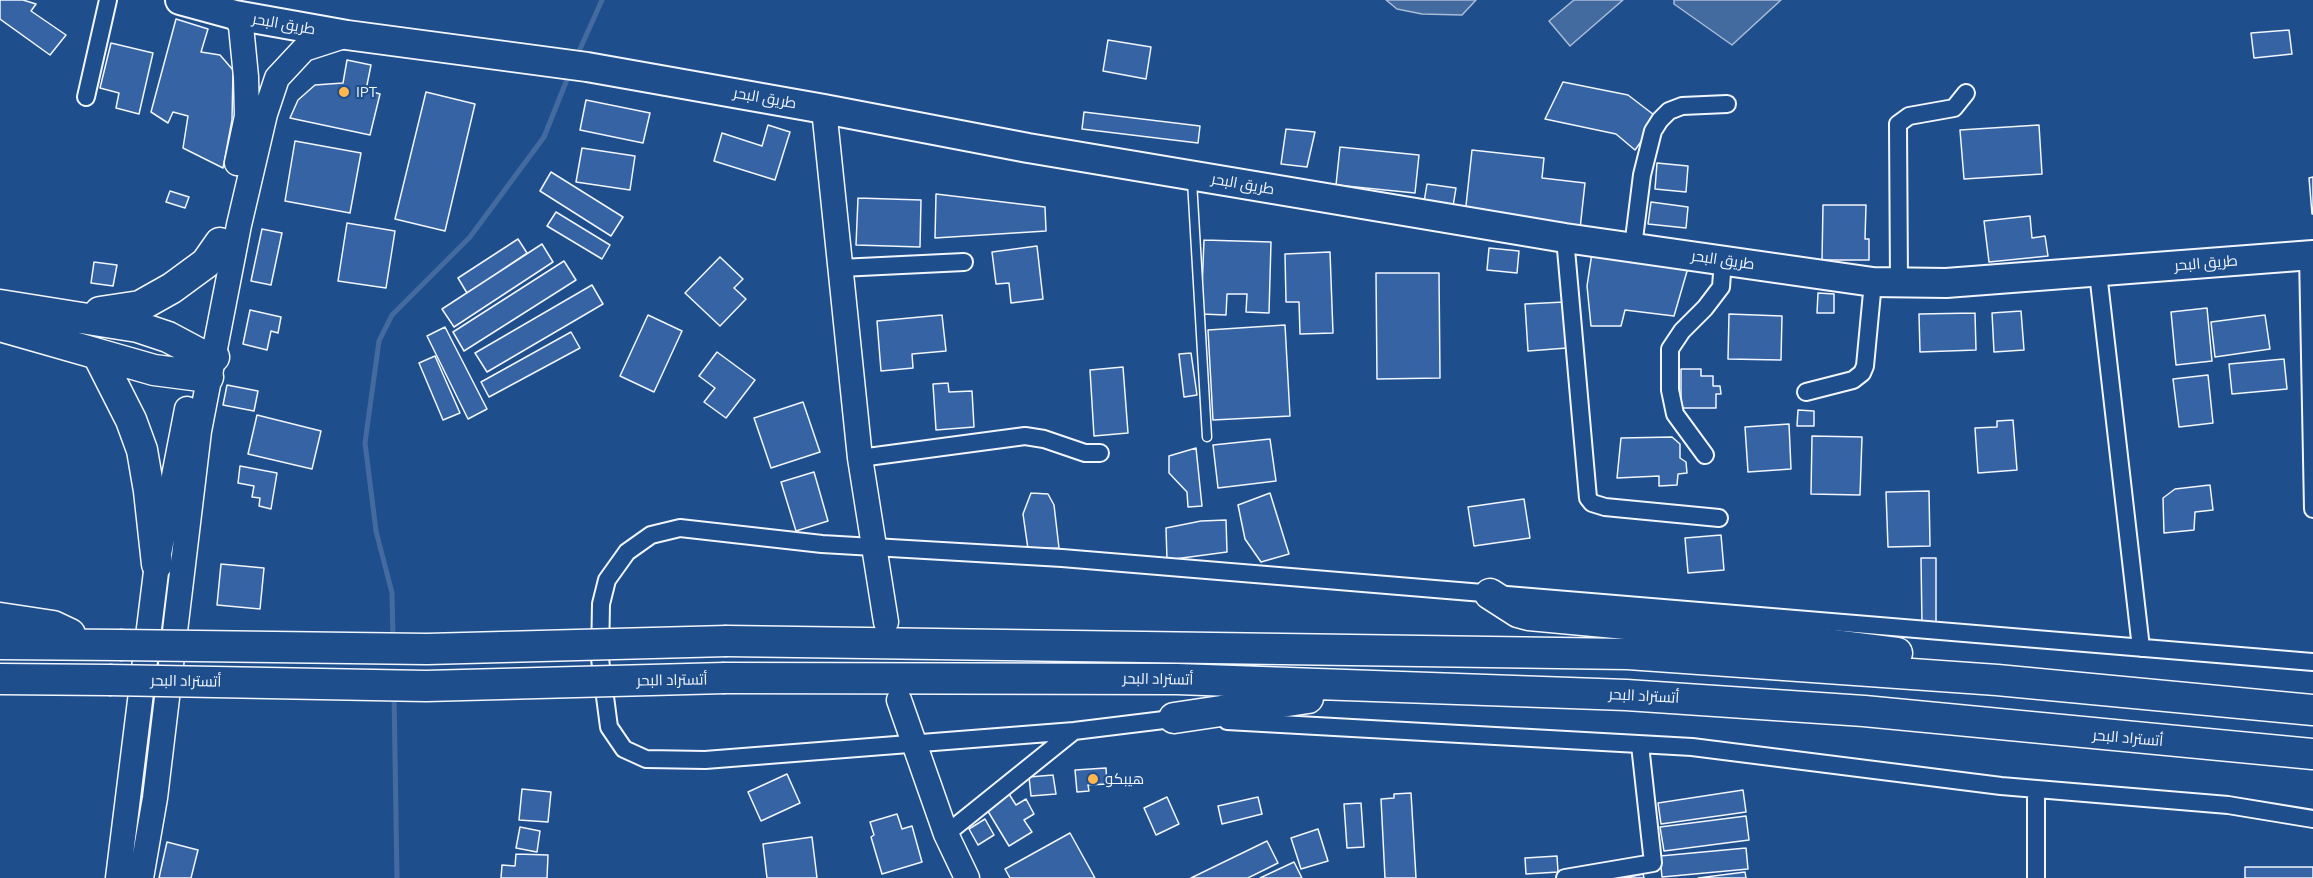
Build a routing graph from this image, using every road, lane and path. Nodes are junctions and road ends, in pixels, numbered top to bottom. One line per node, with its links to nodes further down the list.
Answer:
1 (108, 0): 6 (street)
2 (180, 0): 3 (highway, طريق البحر)
3 (235, 15): 4 (highway, طريق البحر); 11 (main road)
4 (347, 35): 8 (highway, طريق البحر); 23 (main road)
5 (1966, 93): 18 (street)
6 (86, 97)
7 (1727, 104): 12 (street)
8 (825, 109): 9 (highway, طريق البحر); 16 (main road)
9 (1191, 175): 10 (highway, طريق البحر); 25 (lane)
10 (1565, 238): 12 (highway, طريق البحر); 30 (street)
11 (220, 243): 20 (highway); 23 (main road)
12 (1633, 247): 14 (highway, طريق البحر)
13 (2310, 255): 17 (highway, طريق البحر); 29 (street)
14 (1723, 260): 18 (highway, طريق البحر); 27 (street)
15 (964, 262): 16 (street)
16 (840, 268): 28 (main road)
17 (2098, 273): 18 (highway, طريق البحر); 38 (street)
18 (1886, 283): 24 (street)
19 (0, 305): 20 (highway)
20 (76, 316): 23 (highway)
21 (0, 326): 22 (highway)
22 (98, 355): 23 (highway); 32 (highway)
23 (203, 365): 32 (main road); 54 (main road)
24 (1806, 392)
25 (1207, 437)
26 (1100, 453): 28 (street)
27 (1705, 455)
28 (860, 458): 31 (main road)
29 (2313, 509)
30 (1719, 518)
31 (874, 548): 33 (street); 35 (main road); 47 (street)
32 (157, 564): 53 (main road)
33 (1490, 594): 38 (street); 41 (highway)
34 (0, 618): 37 (highway)
35 (886, 622)
36 (0, 644): 37 (highway)
37 (107, 645): 41 (highway, bridge)
38 (2142, 648): 39 (street)
39 (2313, 662)
40 (0, 679): 42 (highway, أتستراد البحر, bridge)
41 (1997, 680): 44 (highway)
42 (1408, 686): 45 (highway); 49 (highway, أتستراد البحر)
43 (899, 700): 47 (main road)
44 (2313, 710)
45 (1174, 718): 46 (street); 48 (street)
46 (1074, 731): 47 (street); 52 (street)
47 (914, 744): 52 (main road)
48 (1640, 745): 50 (street); 56 (street)
49 (2313, 754)
50 (2036, 789): 51 (street); 57 (street)
51 (2313, 819)
52 (946, 834): 55 (main road)
53 (118, 878)
54 (141, 878)
55 (967, 878)
56 (1565, 878)
57 (2036, 878)

